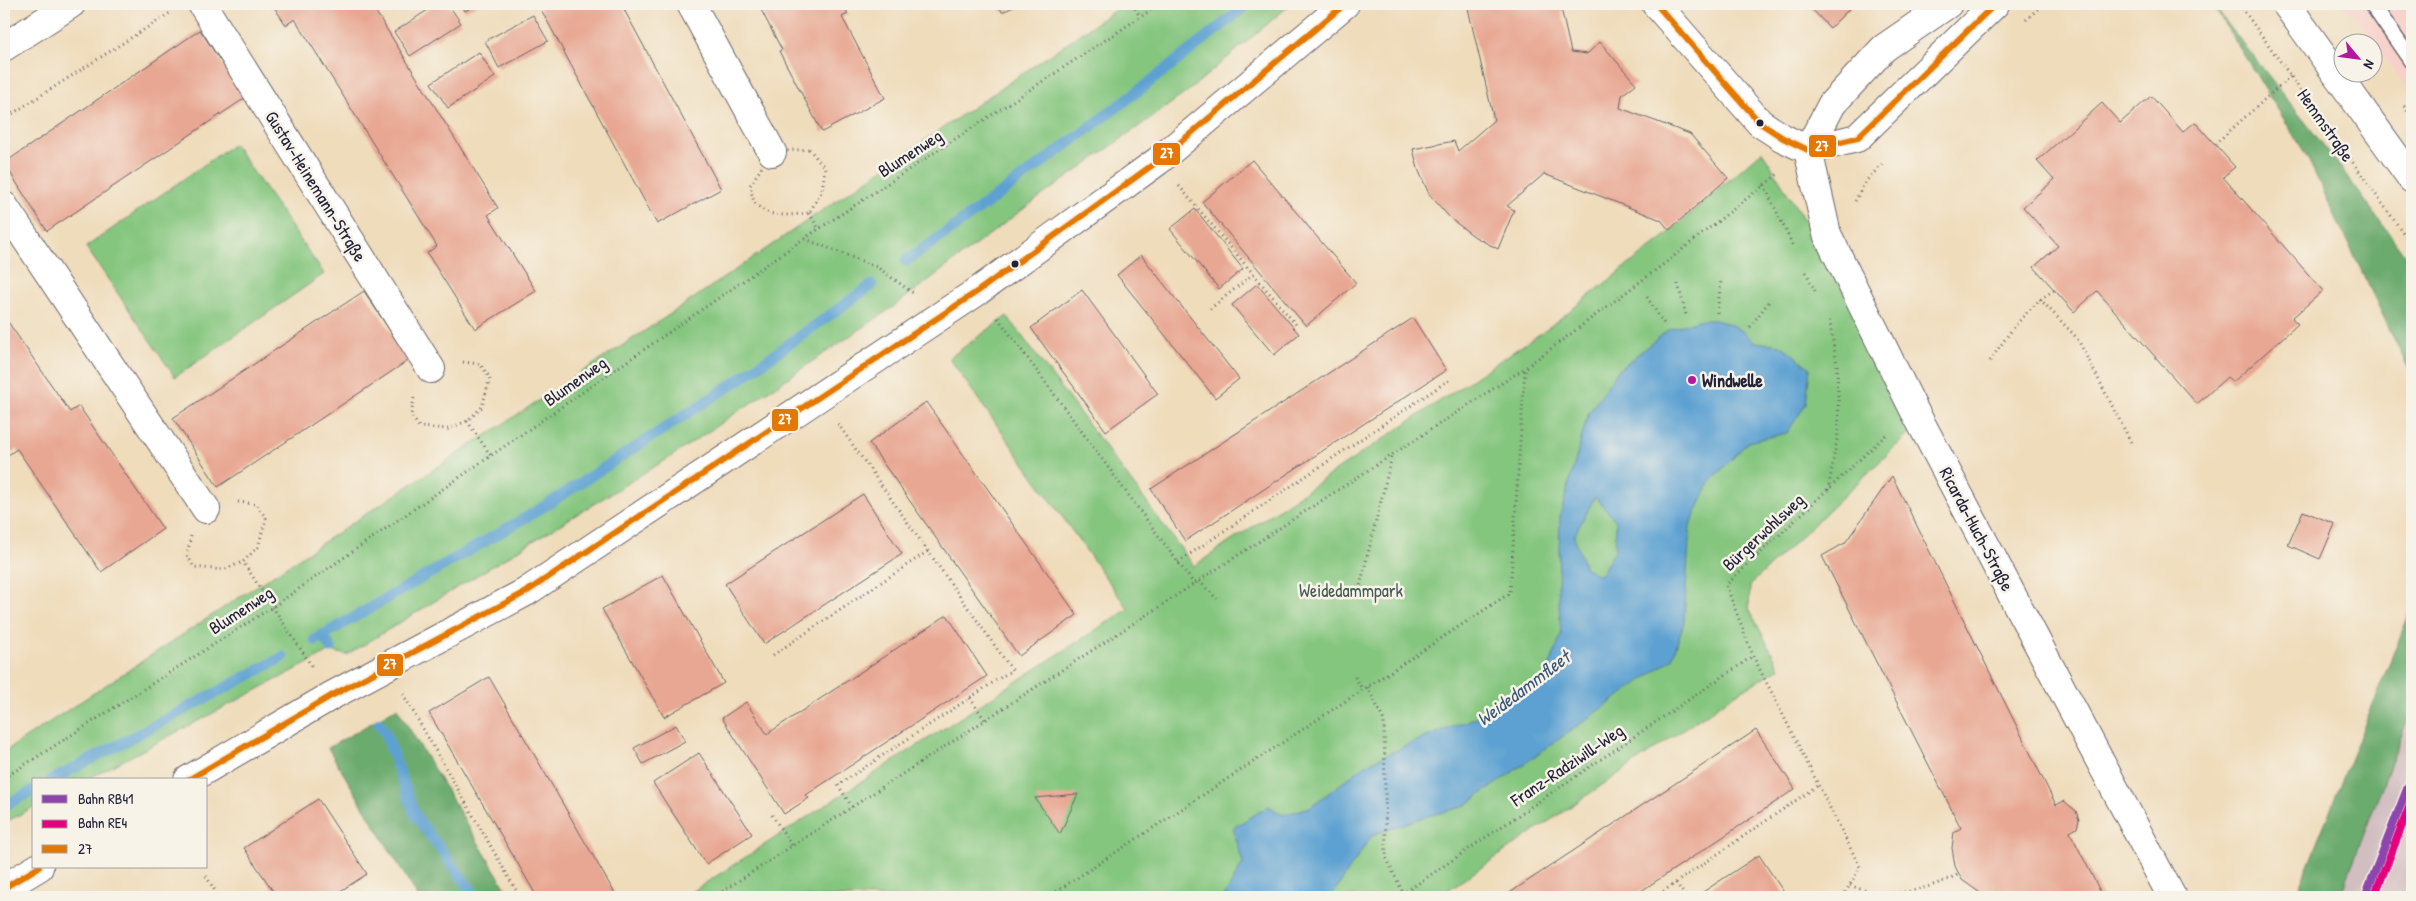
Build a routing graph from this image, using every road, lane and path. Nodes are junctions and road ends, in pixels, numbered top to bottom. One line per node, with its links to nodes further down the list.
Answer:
1 (202, 4): 51 (street, Gustav-Heinemann-Straße)
2 (691, 4): 23 (street)
3 (1133, 4): 15 (path)
4 (1160, 4): 15 (path, Blumenweg)
5 (1345, 4): 25 (street)
6 (1656, 4): 22 (street)
7 (1948, 4): 22 (street)
8 (1994, 4): 22 (street)
9 (2042, 4): 16 (path)
10 (2239, 4): 19 (path, Hemmstraße)
11 (2286, 4): 26 (street)
12 (2372, 4): 18 (lane)
13 (55, 8): 17 (street)
14 (176, 9): 20 (path)
15 (1140, 17): 29 (path, Blumenweg)
16 (2022, 24)
17 (4, 48)
18 (2412, 62)
19 (2291, 76): 21 (path); 32 (path, Hemmstraße)
20 (4, 119)
21 (2215, 144)
22 (1808, 150): 30 (street, Ricarda-Huch-Straße); 50 (path)
23 (772, 152)
24 (1890, 155): 30 (path)
25 (1158, 161): 33 (path); 37 (street)
26 (2412, 179)
27 (4, 206): 60 (street)
28 (809, 213): 29 (path)
29 (819, 229): 31 (path, Blumenweg)
30 (1827, 234): 54 (street, Ricarda-Huch-Straße)
31 (805, 238): 43 (path); 57 (path, Blumenweg)
32 (2412, 245)
33 (1253, 274): 41 (path); 47 (path)
34 (1721, 281): 42 (path)
35 (1678, 284): 45 (path)
36 (2054, 290): 39 (path)
37 (978, 291): 43 (street); 63 (path)
38 (1648, 297): 46 (path)
39 (2040, 299): 49 (path); 56 (path)
40 (1770, 300): 48 (path)
41 (1210, 309)
42 (1717, 313)
43 (942, 314): 53 (street)
44 (1828, 314): 59 (path)
45 (1686, 315)
46 (1664, 324)
47 (1298, 327)
48 (1750, 327)
49 (1990, 360)
50 (1525, 368): 58 (path); 73 (path)
51 (430, 369): 55 (path); 55 (path)
52 (1452, 378): 63 (path)
53 (818, 396): 61 (path); 71 (street)
54 (1914, 410): 59 (path, Bürgerwohlsweg); 99 (street, Ricarda-Huch-Straße)
55 (467, 421): 57 (path)
56 (2131, 442)
57 (491, 456): 68 (path, Blumenweg)
58 (1392, 456): 64 (path); 66 (path)
59 (1828, 490): 70 (path, Bürgerwohlsweg)
60 (206, 510): 62 (path); 62 (path)
61 (928, 551): 69 (path); 76 (path)
62 (243, 562): 68 (path)
63 (1178, 562): 65 (path)
64 (1199, 581): 65 (path); 67 (path)
65 (1194, 584): 77 (path)
66 (1359, 590)
67 (1217, 599)
68 (274, 606): 75 (path); 78 (path, Blumenweg)
69 (773, 654)
70 (1752, 656): 80 (path, Bürgerwohlsweg); 90 (path, Franz-Radziwill-Weg)
71 (387, 666): 75 (street); 92 (path)
72 (1355, 677): 74 (path)
73 (1368, 687): 74 (path); 90 (path)
74 (1363, 690): 94 (path)
75 (331, 696): 79 (street)
76 (970, 698): 77 (path); 81 (path)
77 (985, 720): 81 (path)
78 (4, 778)
79 (191, 778)
80 (1818, 786): 87 (path); 88 (path, Bürgerwohlsweg)
81 (852, 807): 83 (path)
82 (772, 815): 83 (path)
83 (792, 846): 93 (path)
84 (37, 868): 89 (street)
85 (1960, 874): 88 (path)
86 (206, 876): 91 (path)
87 (1676, 883): 96 (path); 97 (path)
88 (1850, 885): 98 (path, Bürgerwohlsweg)
89 (4, 888)
90 (1403, 893): 95 (path, Franz-Radziwill-Weg)
91 (219, 897)
92 (520, 897)
93 (714, 897)
94 (1048, 897)
95 (1398, 897)
96 (1655, 897)
97 (1686, 897)
98 (1843, 897)
99 (2172, 897)

